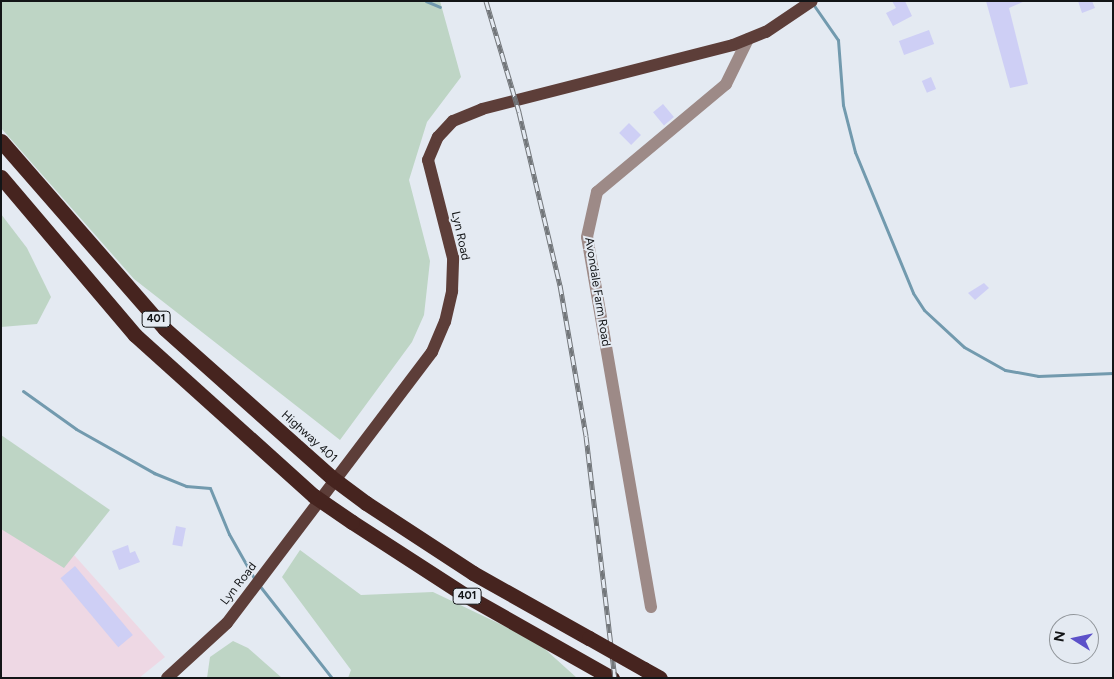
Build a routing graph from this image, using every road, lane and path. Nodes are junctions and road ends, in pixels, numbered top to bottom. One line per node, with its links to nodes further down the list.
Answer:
1 (812, 1): 2 (main road, Lyn Road)
2 (748, 39): 5 (street, Avondale Farm Road); 6 (main road, Lyn Road)
3 (1, 141): 8 (highway, Highway 401 / 401, bridge)
4 (1, 176): 7 (highway, 401, bridge)
5 (651, 606)
6 (167, 678)
7 (612, 678)
8 (660, 678)

